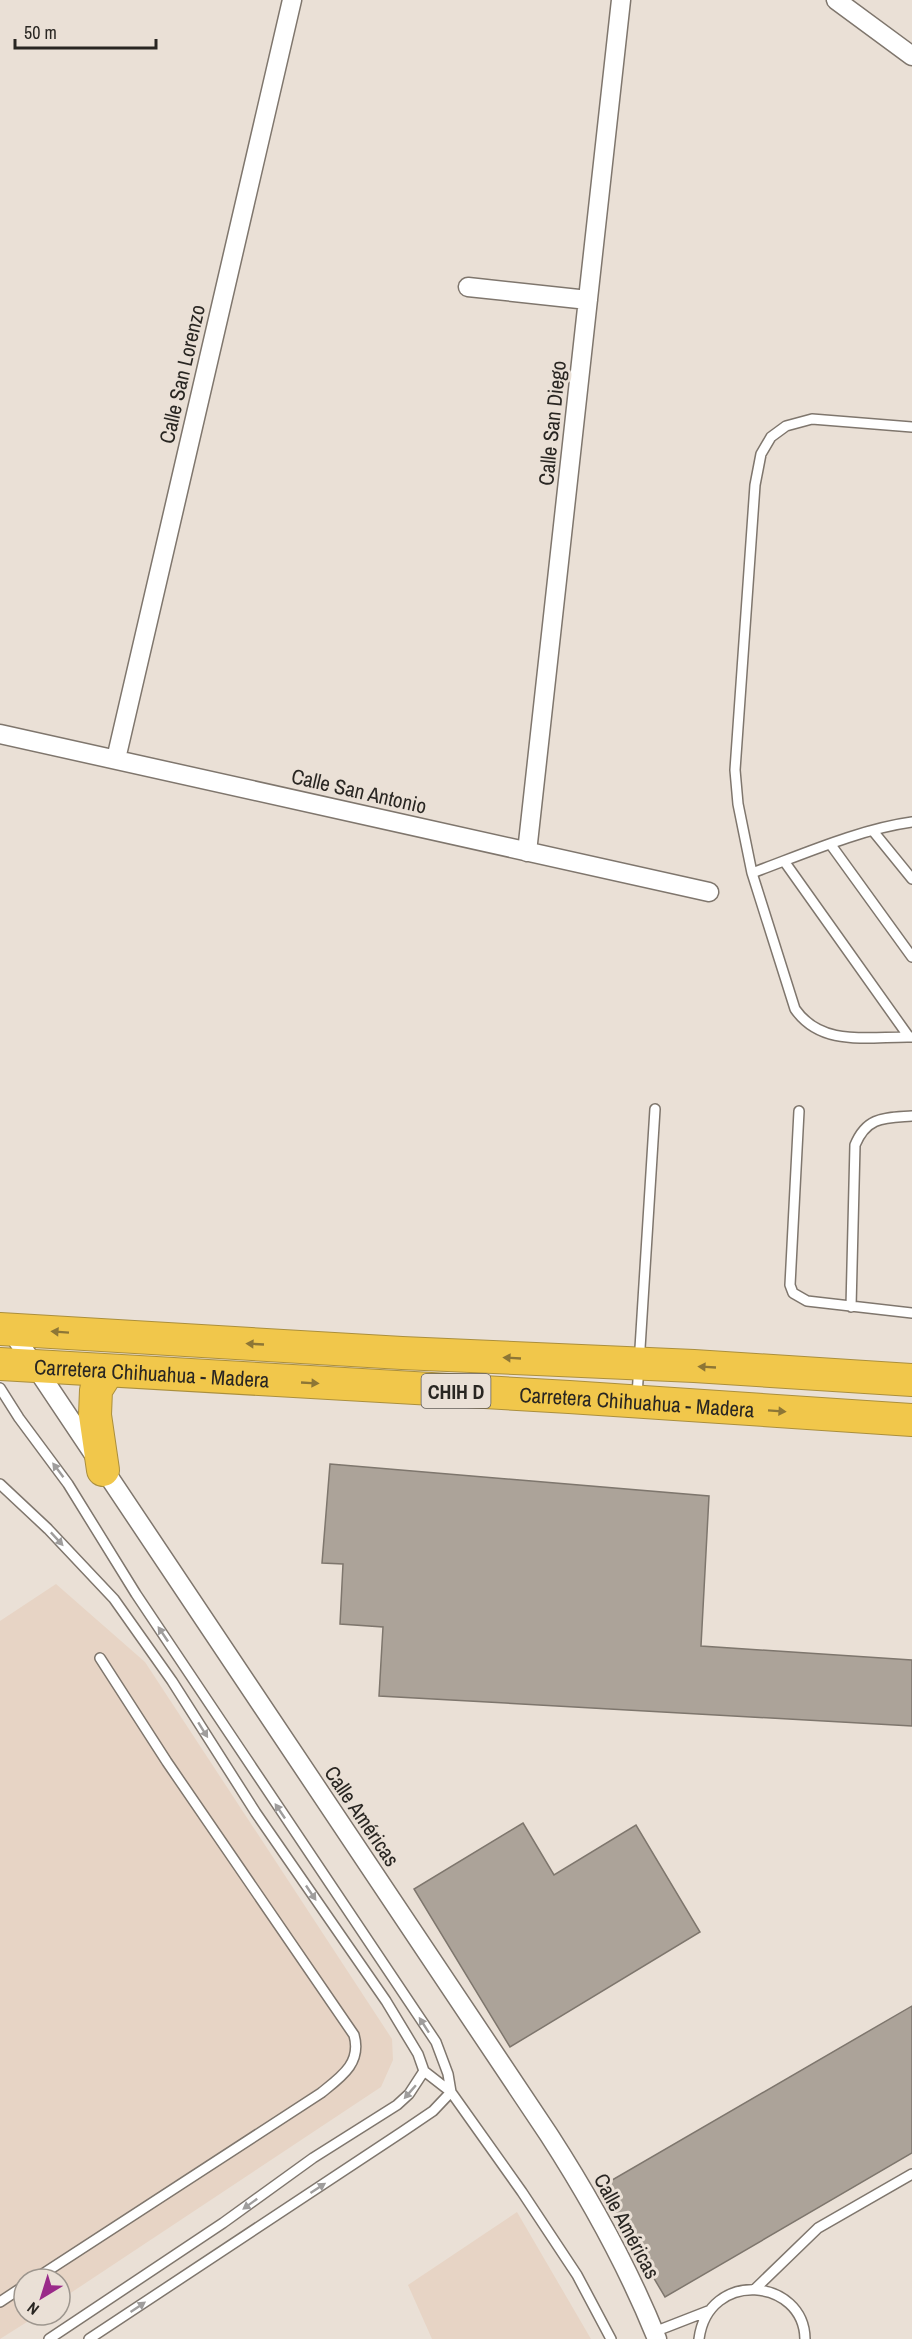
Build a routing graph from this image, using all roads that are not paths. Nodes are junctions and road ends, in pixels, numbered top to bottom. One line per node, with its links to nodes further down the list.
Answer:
1 (292, 0): 9 (street, Calle San Lorenzo)
2 (621, 0): 6 (street, Calle San Diego)
3 (836, 0): 4 (street)
4 (912, 56)
5 (468, 287): 6 (street)
6 (588, 300): 13 (street, Calle San Diego)
7 (912, 427): 15 (lane)
8 (0, 734): 9 (street, Calle San Antonio)
9 (116, 759): 13 (street, Calle San Antonio)
10 (912, 822): 11 (lane)
11 (873, 831): 12 (lane); 16 (lane)
12 (831, 845): 14 (lane); 18 (lane)
13 (527, 852): 17 (street, Calle San Antonio)
14 (784, 861): 15 (lane); 19 (lane)
15 (752, 873): 19 (lane)
16 (912, 879)
17 (708, 892)
18 (912, 957)
19 (910, 1037)
20 (655, 1109): 27 (lane)
21 (799, 1111): 23 (lane)
22 (912, 1116): 23 (lane)
23 (851, 1307): 24 (lane)
24 (912, 1312)
25 (5, 1329): 27 (highway, Carretera Chihuahua - Madera / CHIH D, one-way to 25); 28 (street, Calle Américas)
26 (0, 1364): 28 (highway, Carretera Chihuahua - Madera / CHIH D)
27 (638, 1364): 30 (highway, Carretera Chihuahua - Madera / CHIH D, one-way to 27); 34 (lane)
28 (34, 1366): 29 (highway, Carretera Chihuahua - Madera / CHIH D); 38 (street, Calle Américas)
29 (108, 1371): 34 (highway, Carretera Chihuahua - Madera / CHIH D, one-way to 34); 38 (highway)
30 (844, 1375): 31 (highway, Carretera Chihuahua - Madera / CHIH D); 36 (highway)
31 (912, 1380)
32 (0, 1388): 42 (lane, one-way to 32)
33 (912, 1395): 35 (highway)
34 (636, 1402): 36 (highway, Carretera Chihuahua - Madera / CHIH D, one-way to 36)
35 (912, 1407)
36 (855, 1417): 37 (highway, Carretera Chihuahua - Madera / CHIH D)
37 (912, 1420)
38 (103, 1470): 47 (street, Calle Américas)
39 (0, 1484): 41 (lane, one-way to 41)
40 (100, 1658): 44 (lane)
41 (424, 2071): 42 (lane); 48 (lane, one-way to 48)
42 (451, 2092): 49 (lane, one-way to 42); 50 (lane)
43 (912, 2174): 45 (lane)
44 (53, 2267)
45 (755, 2289): 46 (lane); 52 (lane)
46 (708, 2311): 47 (lane); 51 (lane)
47 (655, 2335)
48 (49, 2339)
49 (89, 2339)
50 (610, 2339)
51 (699, 2339)
52 (805, 2339)

